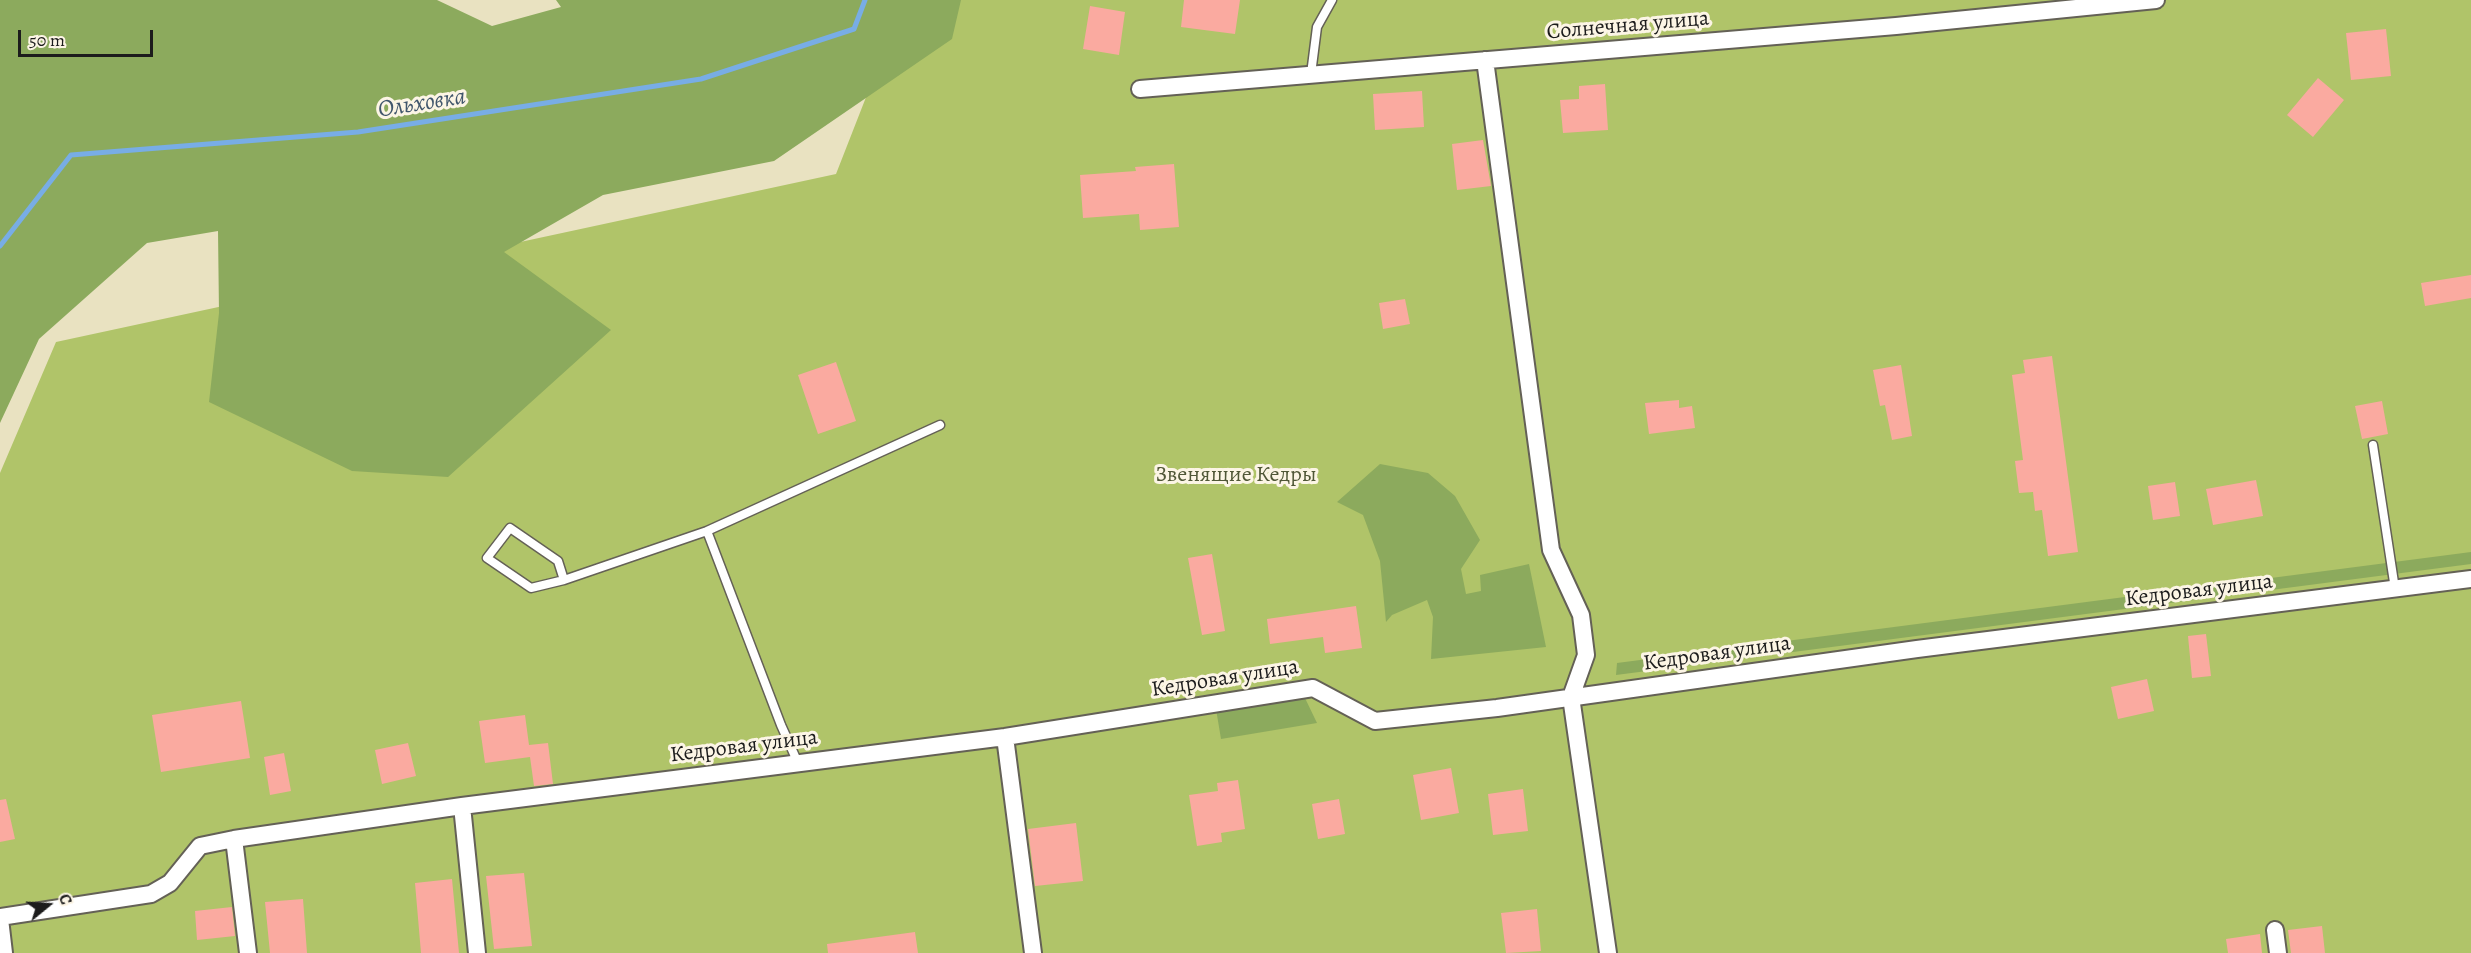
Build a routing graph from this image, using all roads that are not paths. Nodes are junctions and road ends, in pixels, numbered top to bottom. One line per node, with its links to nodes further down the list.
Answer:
1 (1332, 0): 4 (lane)
2 (2156, 0): 3 (street, Солнечная улица)
3 (1485, 60): 4 (street, Солнечная улица); 12 (street)
4 (1311, 74): 5 (street, Солнечная улица)
5 (1140, 89)
6 (940, 425): 8 (lane)
7 (2373, 445): 11 (lane)
8 (707, 531): 10 (lane); 14 (lane)
9 (2471, 579): 11 (street, Кедровая улица)
10 (564, 580): 10 (lane)
11 (2395, 590): 12 (street, Кедровая улица)
12 (1571, 697): 13 (street, Кедровая улица); 23 (street)
13 (1005, 737): 14 (street, Кедровая улица); 22 (street)
14 (798, 763): 15 (street, Кедровая улица)
15 (462, 806): 16 (street, Кедровая улица); 21 (street)
16 (234, 839): 17 (street, Кедровая улица); 20 (street)
17 (0, 918): 19 (street)
18 (2275, 930): 24 (street)
19 (4, 953)
20 (248, 953)
21 (477, 953)
22 (1033, 953)
23 (1608, 953)
24 (2278, 953)

